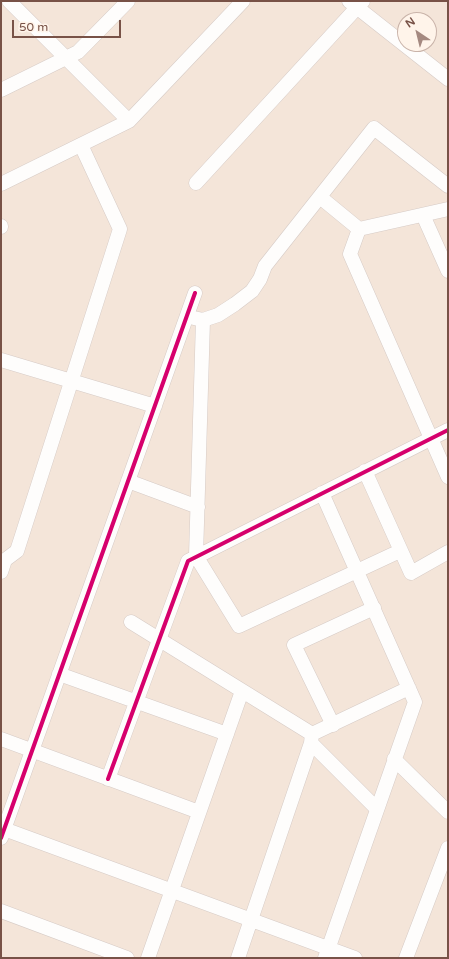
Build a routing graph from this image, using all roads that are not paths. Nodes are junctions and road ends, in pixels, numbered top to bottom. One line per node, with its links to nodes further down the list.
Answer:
1 (9, 1): 5 (street)
2 (128, 1): 5 (street)
3 (243, 1): 8 (street)
4 (356, 3): 6 (street); 10 (street)
5 (66, 58): 7 (street); 8 (street)
6 (448, 79)
7 (1, 90)
8 (129, 121): 9 (street)
9 (81, 145): 11 (street); 22 (street)
10 (196, 183)
11 (1, 184)
12 (448, 186): 13 (street)
13 (320, 197): 16 (street); 20 (street)
14 (448, 209): 15 (street)
15 (423, 215): 16 (street); 17 (street)
16 (359, 229): 25 (street)
17 (448, 271)
18 (195, 293): 19 (street)
19 (186, 317): 20 (street); 23 (street)
20 (203, 320): 30 (street)
21 (1, 360): 22 (street)
22 (72, 381): 23 (street); 35 (street)
23 (155, 406): 28 (street)
24 (448, 430): 25 (street)
25 (431, 438): 26 (street); 27 (street)
26 (365, 471): 29 (street); 31 (street)
27 (448, 477)
28 (128, 481): 30 (street); 39 (street)
29 (322, 493): 33 (street); 34 (street)
30 (198, 507): 33 (street)
31 (400, 551): 32 (street); 34 (street)
32 (448, 552)
33 (196, 556): 34 (street); 38 (street)
34 (357, 571): 36 (street)
35 (1, 572)
36 (374, 608): 40 (street); 43 (street)
37 (131, 622): 38 (street)
38 (159, 640): 41 (street); 42 (street)
39 (59, 674): 42 (street); 47 (street)
40 (409, 688): 43 (street); 48 (street)
41 (242, 691): 44 (street); 46 (street)
42 (136, 702): 44 (street); 49 (street)
43 (333, 724): 46 (street)
44 (227, 734): 51 (street)
45 (1, 739): 47 (street)
46 (312, 739): 50 (street); 57 (street)
47 (32, 750): 49 (street); 53 (street)
48 (394, 759): 50 (street); 52 (street)
49 (108, 779): 51 (street)
50 (377, 809): 58 (street)
51 (199, 812): 55 (street)
52 (448, 812)
53 (2, 834): 55 (street)
54 (448, 848): 63 (street)
55 (172, 891): 57 (street); 60 (street)
56 (1, 911): 59 (street)
57 (251, 920): 58 (street); 61 (street)
58 (327, 953): 62 (street)
59 (127, 958)
60 (148, 958)
61 (238, 958)
62 (355, 958)
63 (406, 958)

